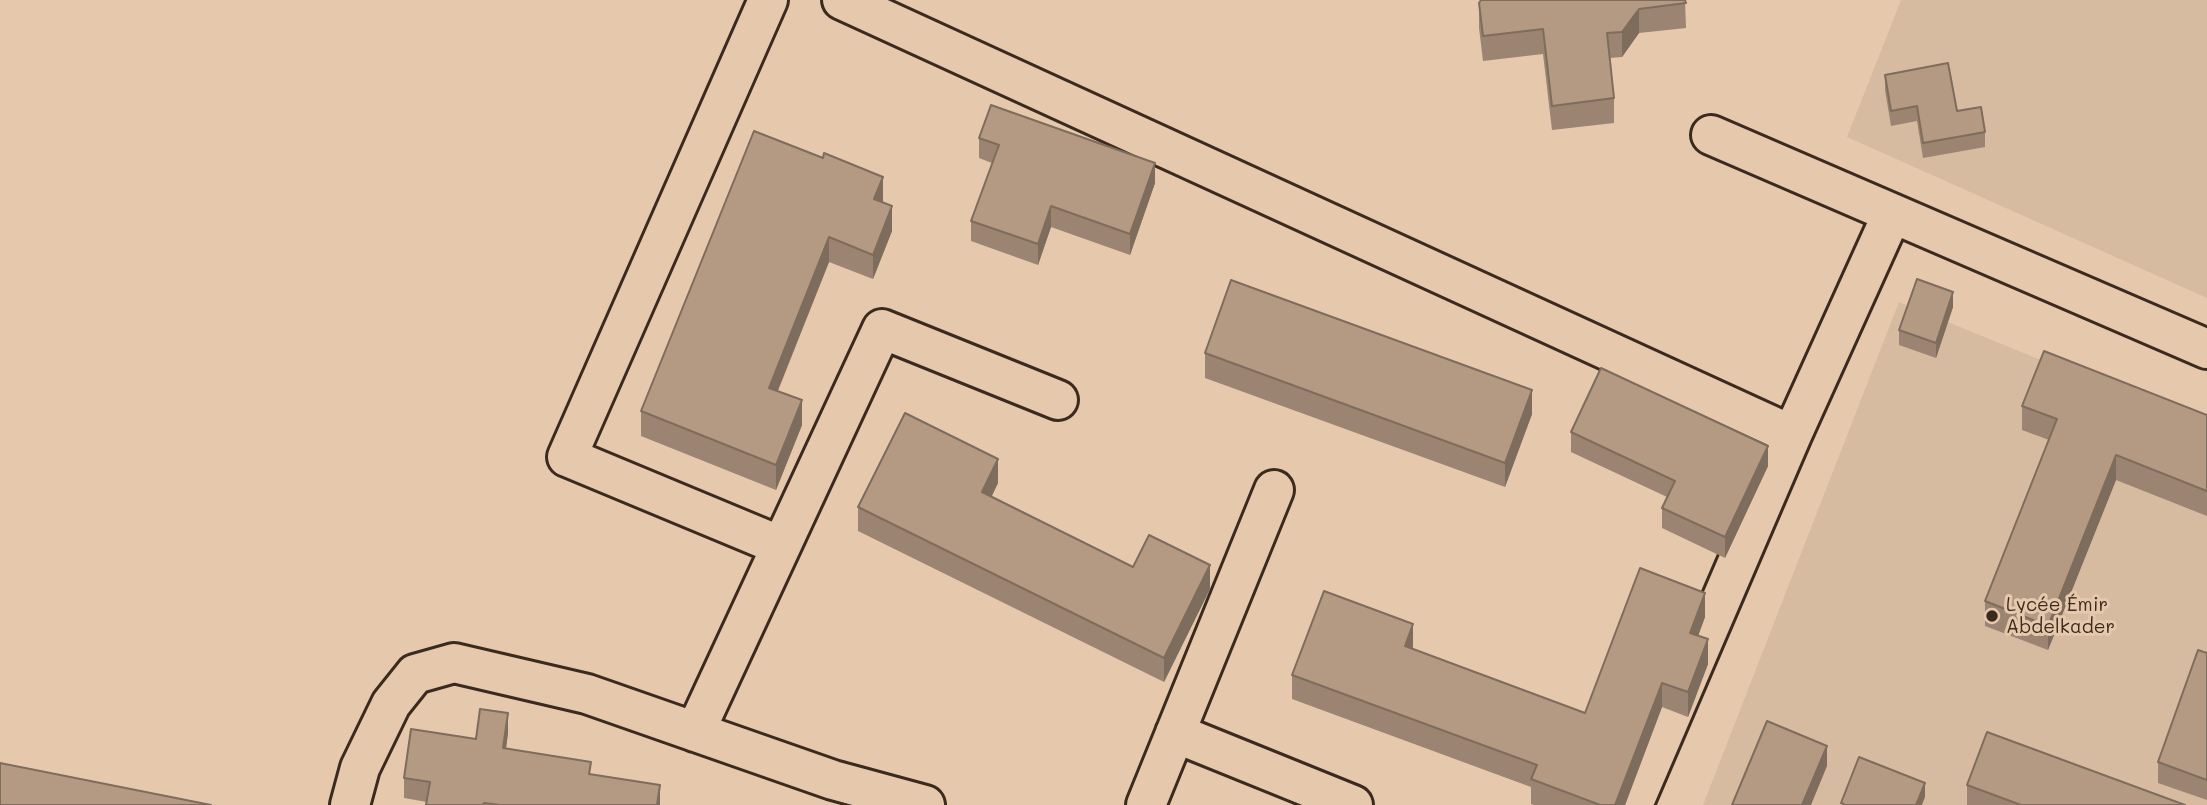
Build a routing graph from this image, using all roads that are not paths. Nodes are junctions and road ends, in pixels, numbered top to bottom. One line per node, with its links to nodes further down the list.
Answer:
1 (768, 0): 9 (street)
2 (842, 0): 7 (street)
3 (1711, 135): 4 (street)
4 (1892, 214): 5 (street); 7 (street)
5 (2207, 349)
6 (1058, 400): 9 (street)
7 (1791, 435): 17 (street)
8 (1274, 490): 11 (street)
9 (781, 546): 10 (street)
10 (695, 732): 12 (street); 13 (street)
11 (1175, 733): 15 (street); 16 (street)
12 (830, 793): 14 (street)
13 (350, 805)
14 (925, 805)
15 (1146, 805)
16 (1353, 805)
17 (1633, 805)

